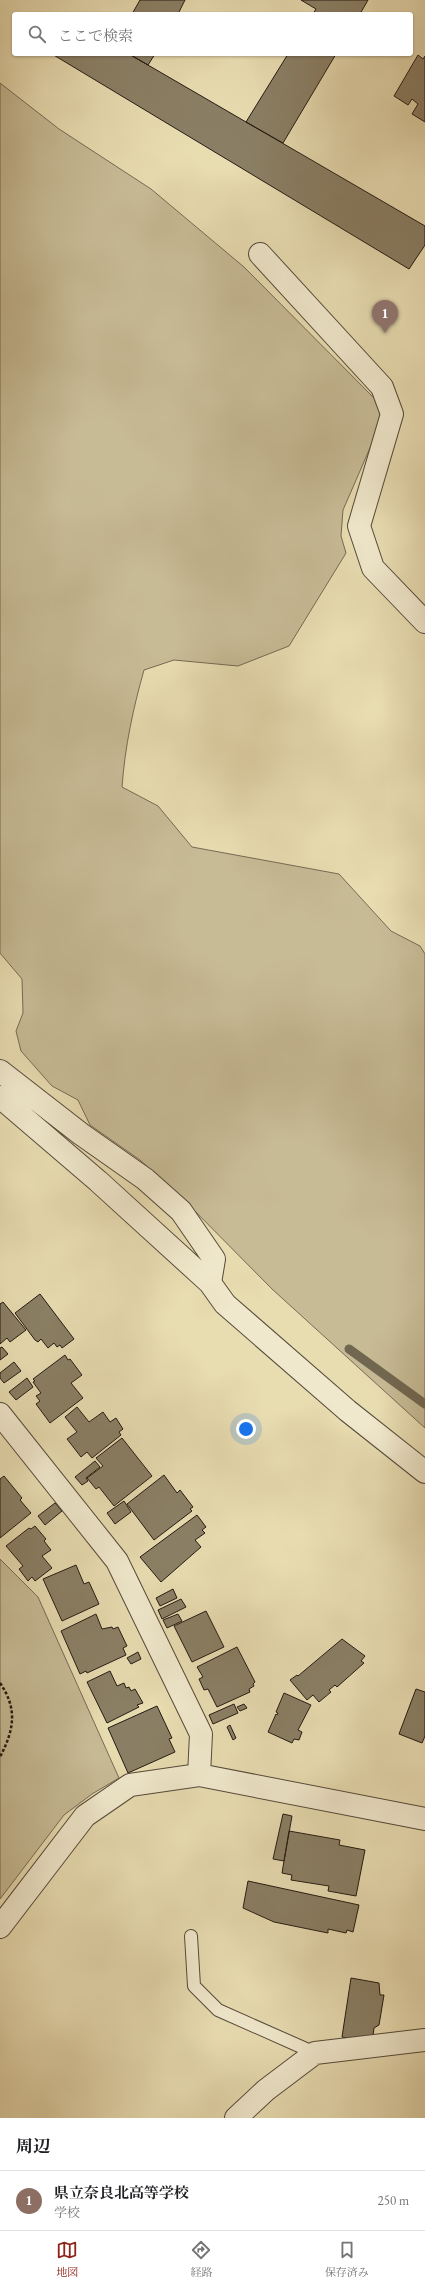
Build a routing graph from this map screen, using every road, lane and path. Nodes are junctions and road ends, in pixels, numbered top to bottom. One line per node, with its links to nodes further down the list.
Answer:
1 (260, 254): 2 (street)
2 (425, 622)
3 (0, 1071): 5 (street)
4 (0, 1097): 5 (street)
5 (210, 1283): 7 (street)
6 (0, 1414): 10 (street)
7 (425, 1472)
8 (0, 1683): 9 (path)
9 (0, 1757)
10 (199, 1775): 11 (street); 12 (street)
11 (425, 1818)
12 (0, 1927)
13 (191, 1936): 15 (lane)
14 (425, 2040): 15 (street)
15 (315, 2053): 16 (street)
16 (236, 2118)

